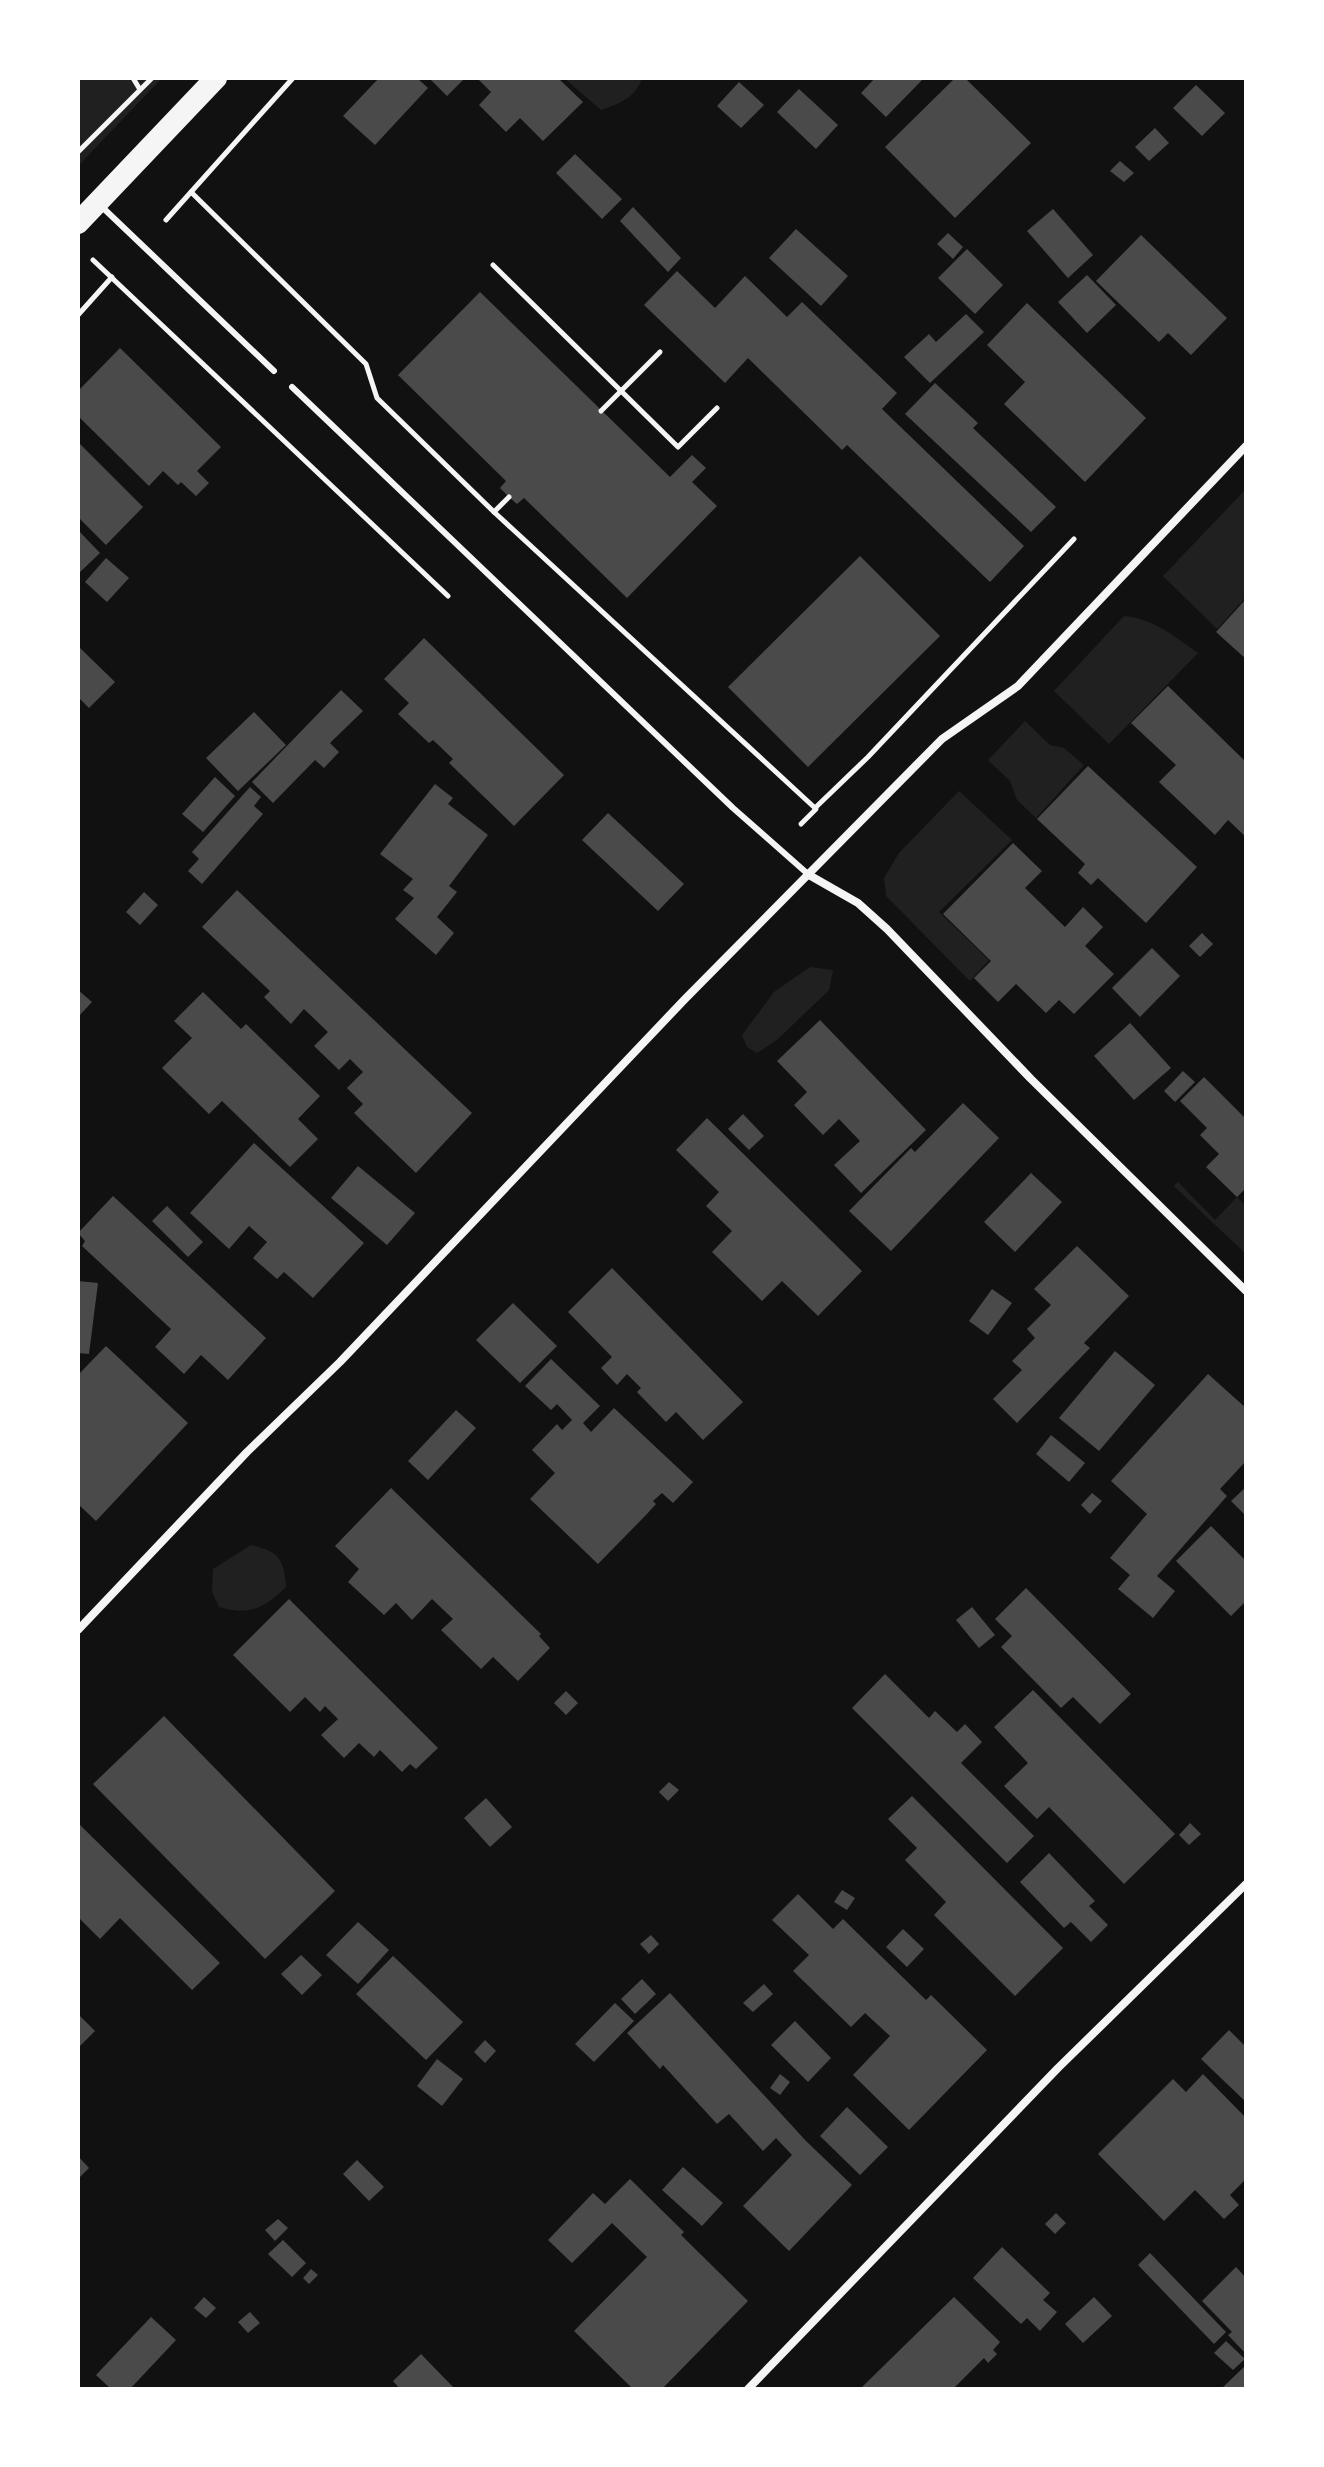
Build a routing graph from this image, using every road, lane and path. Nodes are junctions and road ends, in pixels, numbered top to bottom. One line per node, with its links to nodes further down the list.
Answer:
1 (133, 78): 5 (path)
2 (152, 78): 5 (path)
3 (216, 78): 8 (highway)
4 (293, 78): 7 (path)
5 (139, 88): 6 (path)
6 (78, 152)
7 (191, 192): 10 (path); 22 (path)
8 (98, 203): 9 (highway); 10 (lane)
9 (78, 223)
10 (142, 245): 12 (path); 15 (lane)
11 (493, 265): 17 (path)
12 (112, 277): 13 (path); 24 (path)
13 (78, 315)
14 (660, 352): 17 (path)
15 (274, 371)
16 (292, 387): 25 (lane)
17 (620, 391): 18 (path); 19 (path)
18 (717, 408)
19 (601, 411)
20 (1246, 446): 25 (street)
21 (509, 497): 22 (path)
22 (494, 512): 23 (path)
23 (1074, 539)
24 (448, 596)
25 (809, 875): 26 (street); 27 (street)
26 (1246, 1291)
27 (78, 1630)
28 (1246, 1884): 29 (street)
29 (748, 2389)

